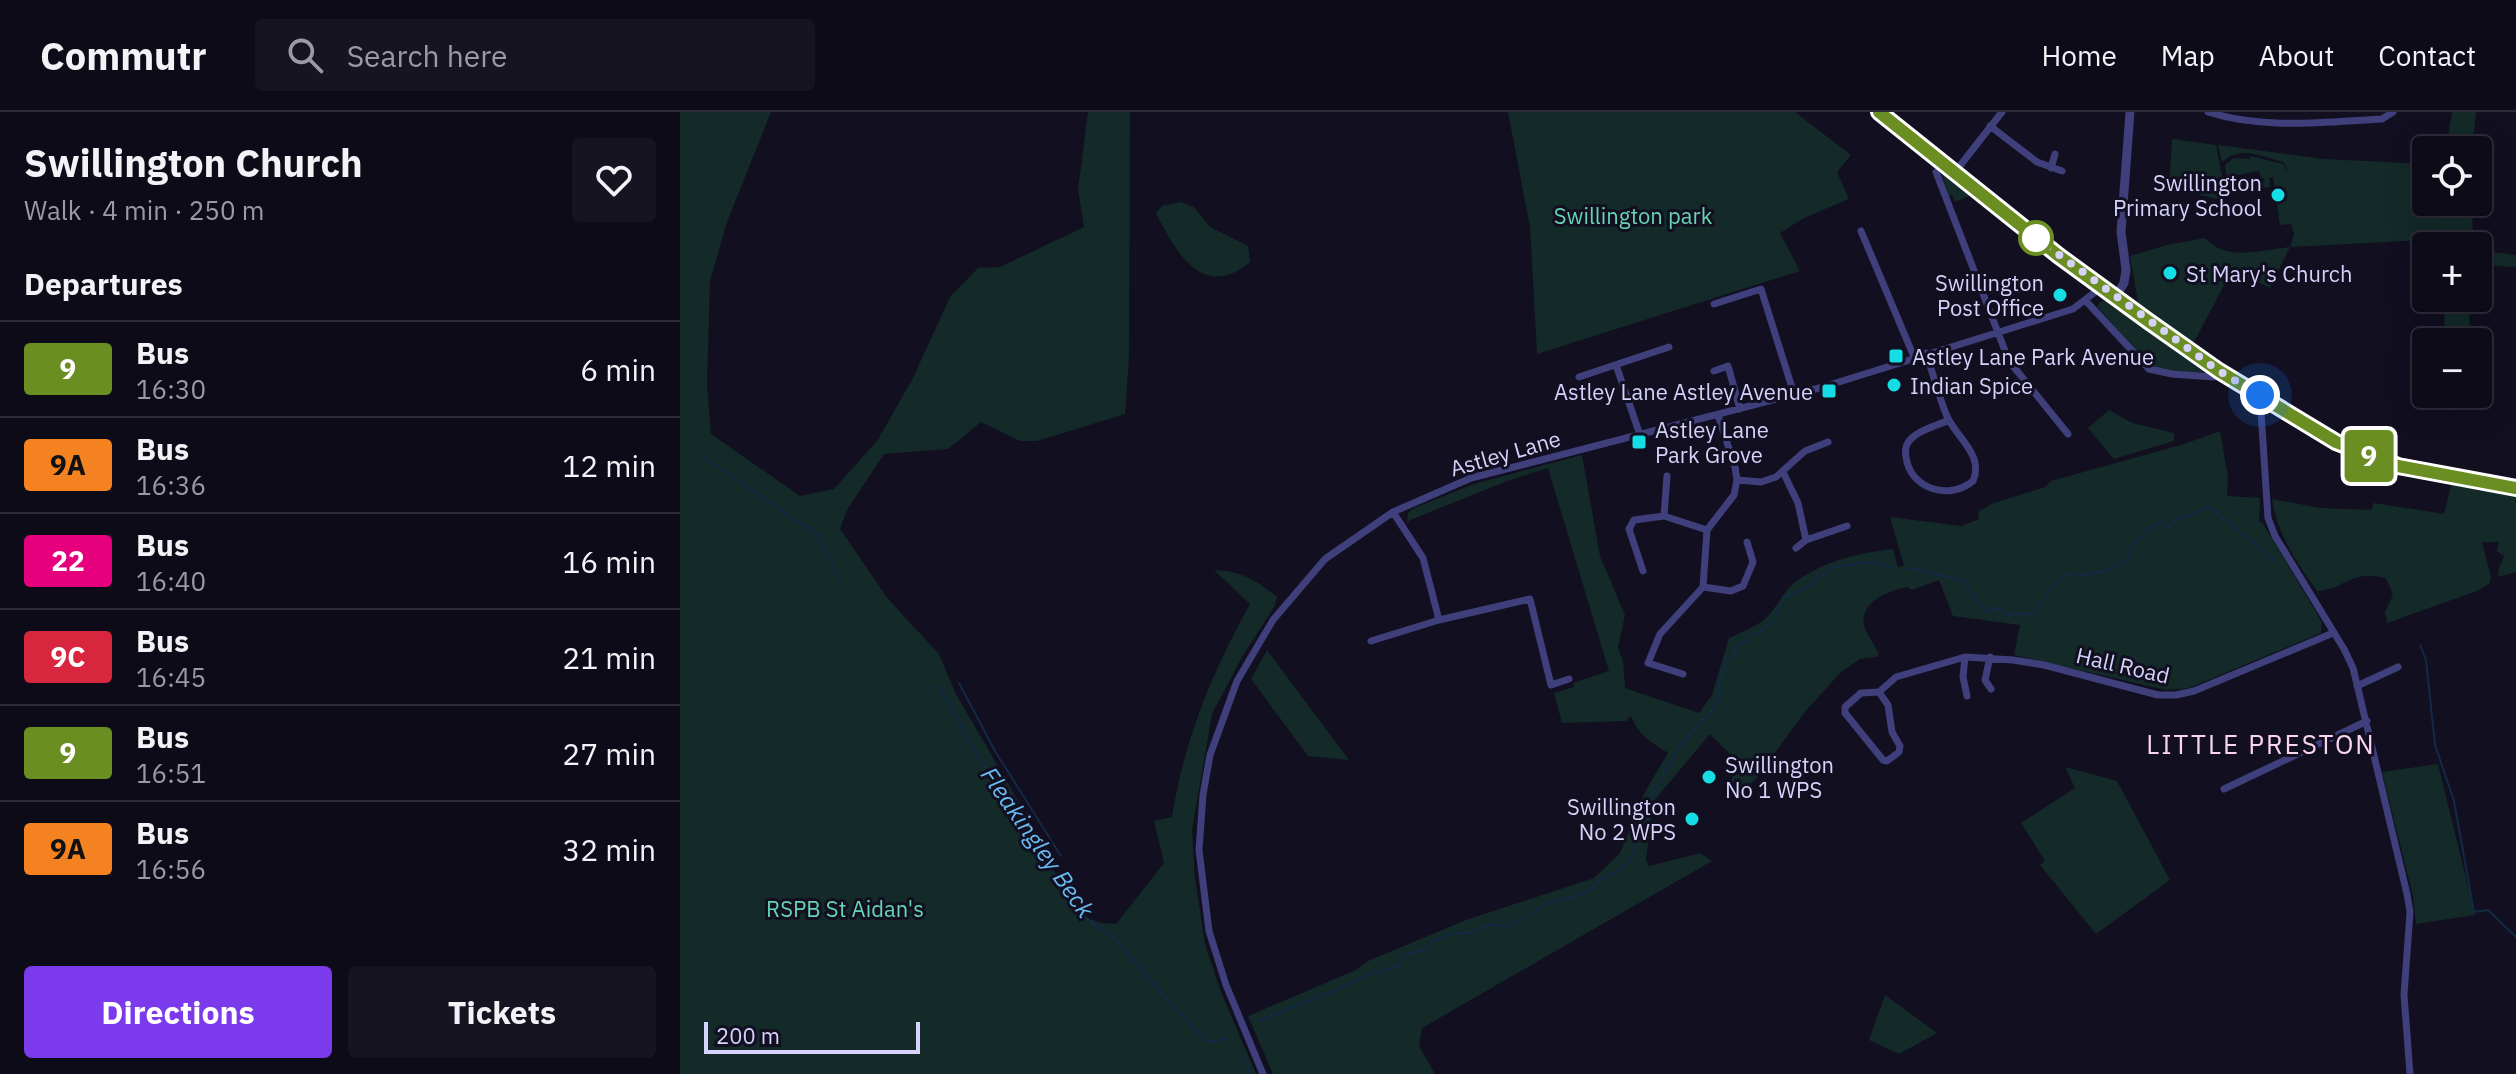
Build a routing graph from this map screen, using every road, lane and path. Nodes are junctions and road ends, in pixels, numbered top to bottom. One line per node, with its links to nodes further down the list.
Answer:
1 (1879, 112): 9 (main road)
2 (2002, 112): 7 (street)
3 (2130, 112): 15 (street)
4 (2208, 112): 6 (street)
5 (2393, 112): 6 (street)
6 (2239, 117)
7 (1990, 126): 10 (street); 12 (street)
8 (2055, 154): 10 (street)
9 (1935, 163): 12 (main road); 18 (street)
10 (2051, 168): 11 (street)
11 (2062, 171)
12 (1955, 172): 14 (main road)
13 (1861, 231): 21 (street)
14 (2103, 286): 15 (main road); 16 (street, Astley Lane)
15 (2116, 296): 24 (main road)
16 (2085, 300): 18 (street, Astley Lane); 24 (street)
17 (1714, 304): 26 (street)
18 (1998, 332): 20 (street, Astley Lane); 31 (street)
19 (1669, 347): 22 (street)
20 (1926, 353): 21 (street, Astley Lane); 30 (street)
21 (1914, 357): 26 (street, Astley Lane)
22 (1616, 365): 25 (street); 32 (street)
23 (1714, 371): 28 (street)
24 (2219, 371): 27 (main road)
25 (1579, 377)
26 (1794, 394): 28 (street, Astley Lane)
27 (2260, 395): 37 (main road); 50 (street)
28 (1740, 409): 29 (street, Astley Lane)
29 (1718, 415): 32 (street, Astley Lane); 36 (street)
30 (1949, 420): 30 (street)
31 (2068, 434)
32 (1640, 435): 38 (street, Astley Lane)
33 (1828, 442): 34 (street)
34 (1783, 472): 36 (street); 44 (street)
35 (1667, 476): 40 (street)
36 (1737, 480): 43 (street)
37 (2516, 488)
38 (1393, 512): 49 (street); 63 (street, Astley Lane)
39 (1624, 513): 41 (street)
40 (1664, 516): 41 (street); 43 (street)
41 (1632, 522): 47 (street)
42 (1847, 526): 44 (street)
43 (1707, 530): 48 (street)
44 (1806, 540): 46 (street)
45 (1747, 542): 48 (street)
46 (1796, 548)
47 (1643, 571)
48 (1703, 587): 55 (street)
49 (1439, 620): 51 (street); 56 (street)
50 (2333, 633): 53 (street, Hall Road); 57 (street)
51 (1371, 641)
52 (1965, 657): 53 (street, Hall Road); 59 (street, Hall Road); 60 (street)
53 (1990, 657): 58 (street)
54 (2398, 667): 57 (street)
55 (1683, 674)
56 (1569, 679)
57 (2357, 686): 61 (street)
58 (1991, 689)
59 (1879, 692): 59 (street)
60 (1967, 696)
61 (2367, 721): 62 (street); 64 (street)
62 (2224, 789)
63 (1263, 1074)
64 (2410, 1074)

